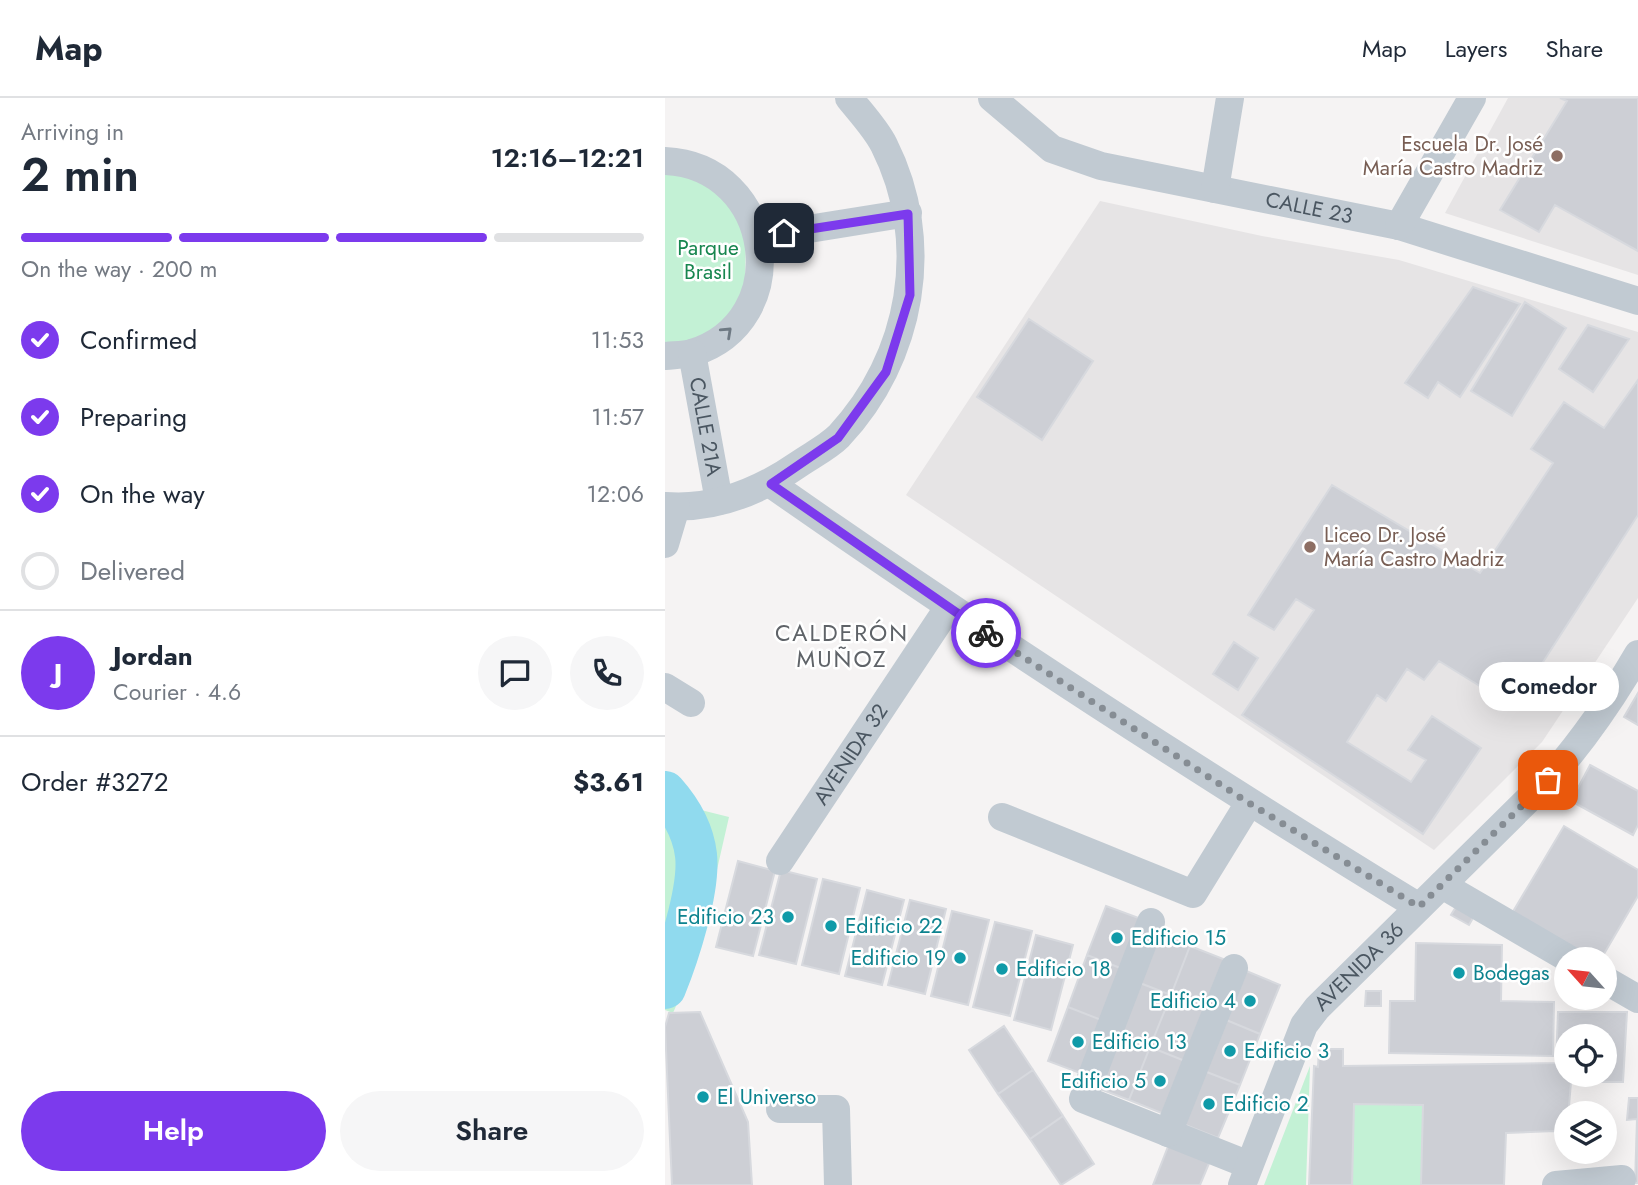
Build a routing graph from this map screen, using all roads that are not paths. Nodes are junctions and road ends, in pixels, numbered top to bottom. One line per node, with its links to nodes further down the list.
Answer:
1 (849, 98): 7 (street)
2 (992, 98): 6 (street, CALLE 23)
3 (1230, 98): 6 (street)
4 (1472, 98): 8 (street)
5 (665, 161): 9 (street)
6 (1215, 189): 8 (street, CALLE 23)
7 (908, 214): 9 (street); 12 (street)
8 (1399, 226): 10 (street, CALLE 23)
9 (759, 237): 11 (street, one-way to 9)
10 (1638, 302)
11 (678, 354): 13 (street, CALLE 21A)
12 (771, 484): 13 (street); 16 (street)
13 (719, 501): 14 (street)
14 (670, 506): 15 (street)
15 (665, 544)
16 (948, 608): 20 (street); 22 (street, AVENIDA 32)
17 (1638, 654): 23 (street, AVENIDA 36)
18 (665, 687): 19 (street)
19 (691, 703)
20 (1249, 803): 21 (street); 24 (street)
21 (1002, 817)
22 (780, 860)
23 (1442, 886): 24 (street, AVENIDA 36); 26 (street)
24 (1419, 907): 32 (street, AVENIDA 36)
25 (1151, 922): 31 (street)
26 (1554, 950)
27 (1234, 968): 31 (street)
28 (1617, 987): 29 (street)
29 (1638, 999)
30 (780, 1109): 34 (street)
31 (1168, 1133): 32 (street)
32 (1246, 1175)
33 (1622, 1179): 35 (street)
34 (838, 1185)
35 (1556, 1185)

